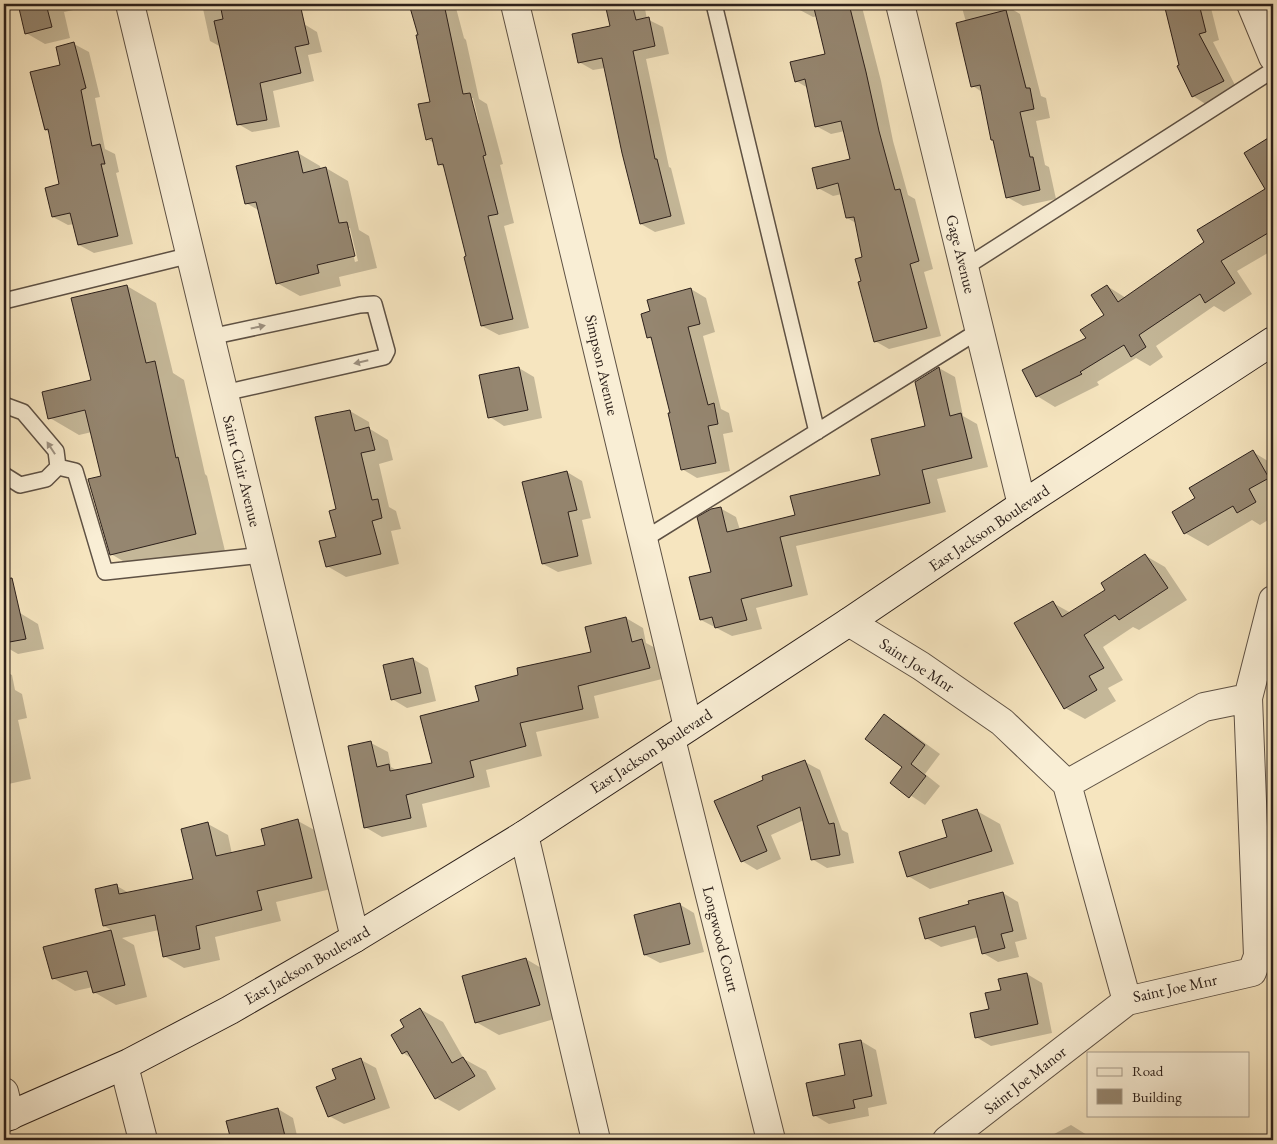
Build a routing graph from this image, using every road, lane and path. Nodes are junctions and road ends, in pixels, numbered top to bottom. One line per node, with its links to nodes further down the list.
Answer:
1 (130, 4): 8 (street, Saint Clair Avenue)
2 (515, 4): 20 (street, Simpson Avenue)
3 (714, 4): 16 (lane)
4 (900, 4): 9 (street, Gage Avenue)
5 (1251, 4): 6 (street)
6 (1273, 57)
7 (1273, 70): 9 (lane)
8 (191, 256): 10 (lane); 12 (street, Saint Clair Avenue)
9 (964, 268): 11 (street, Gage Avenue)
10 (4, 302)
11 (980, 330): 16 (lane); 19 (street, Gage Avenue)
12 (210, 337): 14 (street, Saint Clair Avenue); 14 (lane, one-way to 14)
13 (1273, 341): 19 (street, East Jackson Boulevard)
14 (224, 393): 21 (street, Saint Clair Avenue)
15 (4, 405): 17 (lane, one-way to 15)
16 (817, 432): 20 (lane)
17 (58, 467): 18 (lane); 21 (lane)
18 (4, 475)
19 (1022, 505): 23 (street, East Jackson Boulevard)
20 (644, 540): 25 (street, Simpson Avenue)
21 (263, 555): 28 (street, Saint Clair Avenue)
22 (1273, 600): 24 (street, Saint Joe Mnr)
23 (849, 622): 25 (street, East Jackson Boulevard); 26 (street, Saint Joe Mnr)
24 (1248, 698): 26 (street); 29 (street, Saint Joe Mnr)
25 (680, 733): 27 (street, East Jackson Boulevard); 34 (street, Longwood Court)
26 (1067, 784): 29 (street, Saint Joe Mnr)
27 (524, 835): 28 (street, East Jackson Boulevard); 33 (street)
28 (355, 938): 30 (street, East Jackson Boulevard)
29 (1127, 1000): 35 (street, Saint Joe Manor)
30 (124, 1066): 31 (street, East Jackson Boulevard); 32 (street)
31 (6, 1108)
32 (143, 1140)
33 (596, 1140)
34 (771, 1140)
35 (947, 1140)

